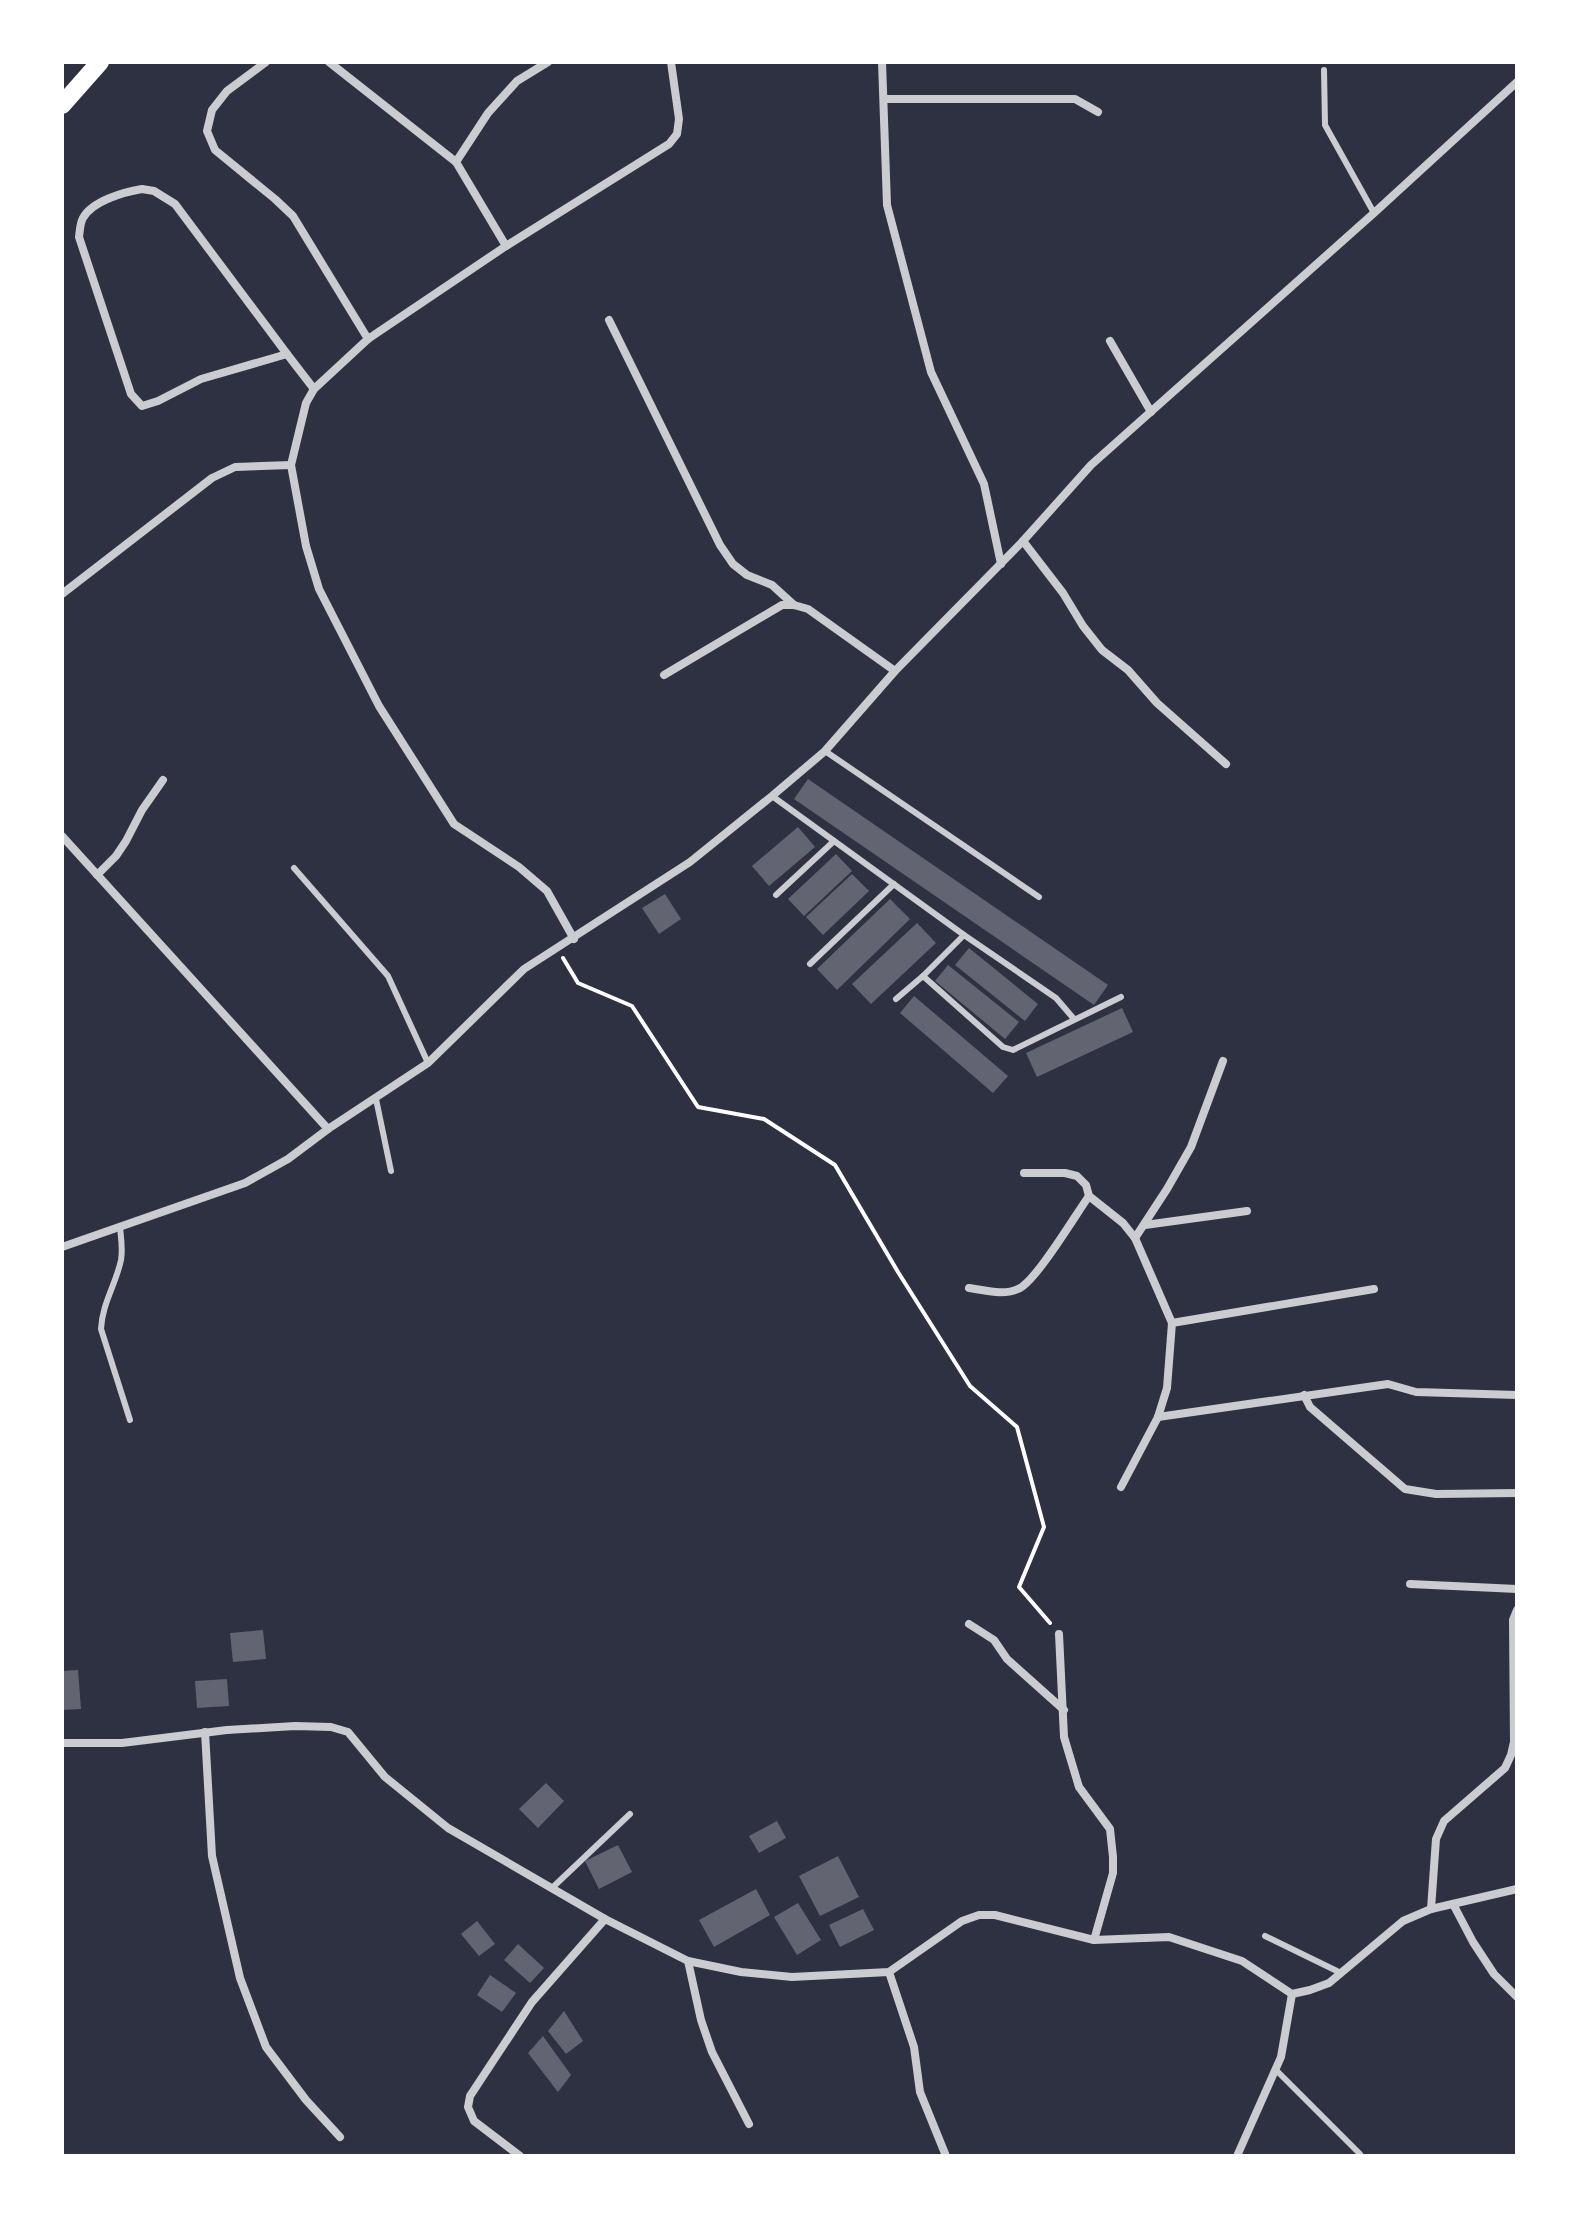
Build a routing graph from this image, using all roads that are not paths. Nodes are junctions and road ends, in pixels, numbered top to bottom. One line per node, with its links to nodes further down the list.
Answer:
1 (100, 62): 10 (main road)
2 (266, 62): 16 (street)
3 (329, 62): 12 (street)
4 (548, 62): 12 (street)
5 (671, 62): 14 (street)
6 (882, 62): 9 (street)
7 (1324, 70): 13 (lane)
8 (1517, 82): 13 (street)
9 (884, 99): 11 (street); 23 (street)
10 (62, 105)
11 (1098, 112)
12 (456, 162): 14 (street)
13 (1374, 213): 20 (street)
14 (506, 246): 16 (street)
15 (609, 320): 25 (street)
16 (368, 339): 19 (street)
17 (1110, 341): 20 (street)
18 (287, 354): 18 (street); 19 (street)
19 (314, 389): 21 (street)
20 (1151, 412): 22 (street)
21 (291, 465): 24 (street); 40 (street)
22 (1023, 541): 23 (street); 29 (street)
23 (1001, 564): 26 (street)
24 (62, 594)
25 (794, 605): 26 (street); 27 (street)
26 (895, 671): 28 (street)
27 (664, 675)
28 (825, 751): 31 (street); 38 (lane)
29 (1226, 764)
30 (163, 780): 35 (street)
31 (772, 796): 33 (lane); 40 (street)
32 (62, 836): 35 (street)
33 (834, 841): 36 (lane); 37 (lane)
34 (294, 868): 47 (lane)
35 (97, 875): 49 (street)
36 (894, 884): 39 (lane); 41 (lane)
37 (776, 895)
38 (1039, 897)
39 (964, 935): 42 (lane); 45 (lane)
40 (574, 939): 47 (street)
41 (810, 964)
42 (923, 976): 44 (lane); 45 (lane)
43 (1121, 997): 45 (lane)
44 (896, 999)
45 (1074, 1019)
46 (1223, 1061): 54 (street)
47 (428, 1063): 48 (street)
48 (376, 1099): 49 (street); 50 (lane)
49 (328, 1129): 55 (street)
50 (391, 1171)
51 (1024, 1173): 52 (street)
52 (1089, 1196): 56 (street); 58 (street)
53 (1247, 1211): 54 (street)
54 (1145, 1225): 56 (street)
55 (120, 1227): 57 (street); 64 (lane)
56 (1135, 1238): 60 (street)
57 (62, 1247)
58 (969, 1288)
59 (1374, 1289): 60 (street)
60 (1172, 1323): 63 (street)
61 (1304, 1395): 62 (street); 63 (street); 66 (street)
62 (1517, 1395)
63 (1158, 1417): 65 (street)
64 (130, 1420)
65 (1121, 1487)
66 (1517, 1493)
67 (1410, 1584): 68 (street)
68 (1517, 1589)
69 (1517, 1610): 79 (street)
70 (969, 1624): 72 (street)
71 (1059, 1634): 72 (street)
72 (1064, 1710): 82 (street)
73 (205, 1732): 74 (street); 76 (street); 90 (street)
74 (62, 1743)
75 (630, 1814): 76 (lane)
76 (552, 1888): 80 (street)
77 (1517, 1889): 78 (street)
78 (1453, 1904): 79 (street); 87 (street)
79 (1431, 1909): 85 (street)
80 (605, 1919): 83 (street); 92 (street)
81 (1265, 1936): 85 (lane)
82 (1094, 1940): 84 (street); 86 (street)
83 (688, 1961): 84 (street); 89 (street)
84 (889, 1972): 93 (street)
85 (1341, 1973): 86 (street)
86 (1292, 1994): 88 (street)
87 (1517, 1997)
88 (1275, 2069): 91 (lane); 94 (street)
89 (749, 2124)
90 (340, 2137)
91 (1360, 2154)
92 (520, 2156)
93 (946, 2156)
94 (1237, 2156)

